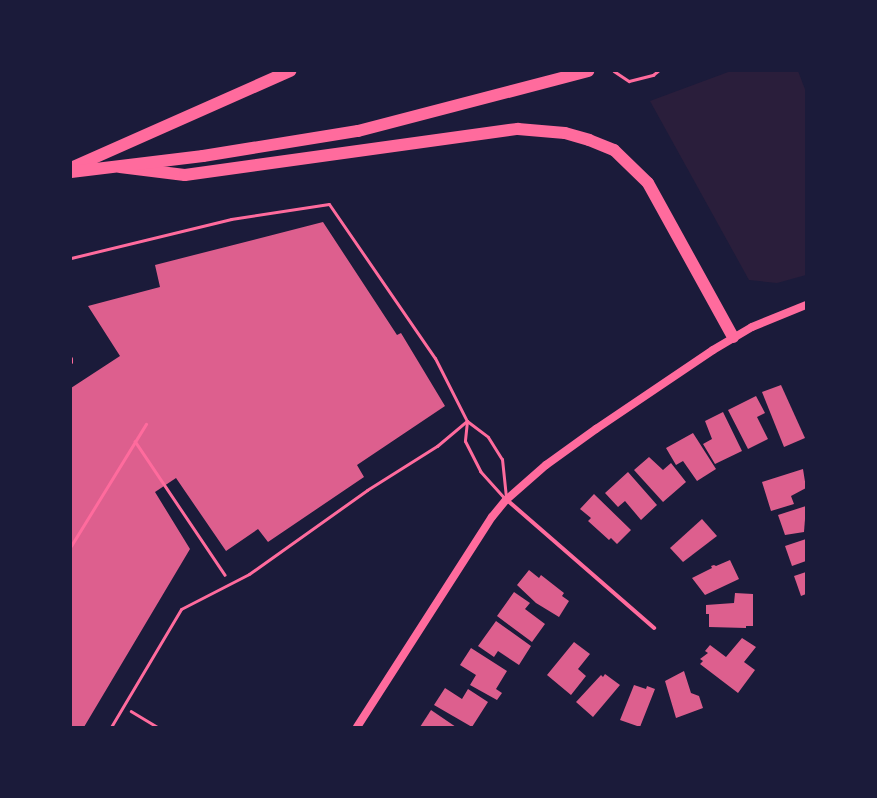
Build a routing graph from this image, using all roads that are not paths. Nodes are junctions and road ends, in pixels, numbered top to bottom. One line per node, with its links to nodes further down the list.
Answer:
1 (290, 71): 4 (highway)
2 (588, 71): 3 (highway)
3 (120, 167): 5 (highway); 8 (highway)
4 (71, 168)
5 (71, 172)
6 (71, 258): 11 (lane)
7 (805, 307): 8 (main road)
8 (733, 337): 12 (main road)
9 (71, 358): 10 (lane)
10 (71, 362)
11 (467, 421): 12 (lane); 12 (lane); 14 (lane)
12 (506, 500): 13 (street); 15 (main road)
13 (654, 628)
14 (111, 727)
15 (357, 727)

